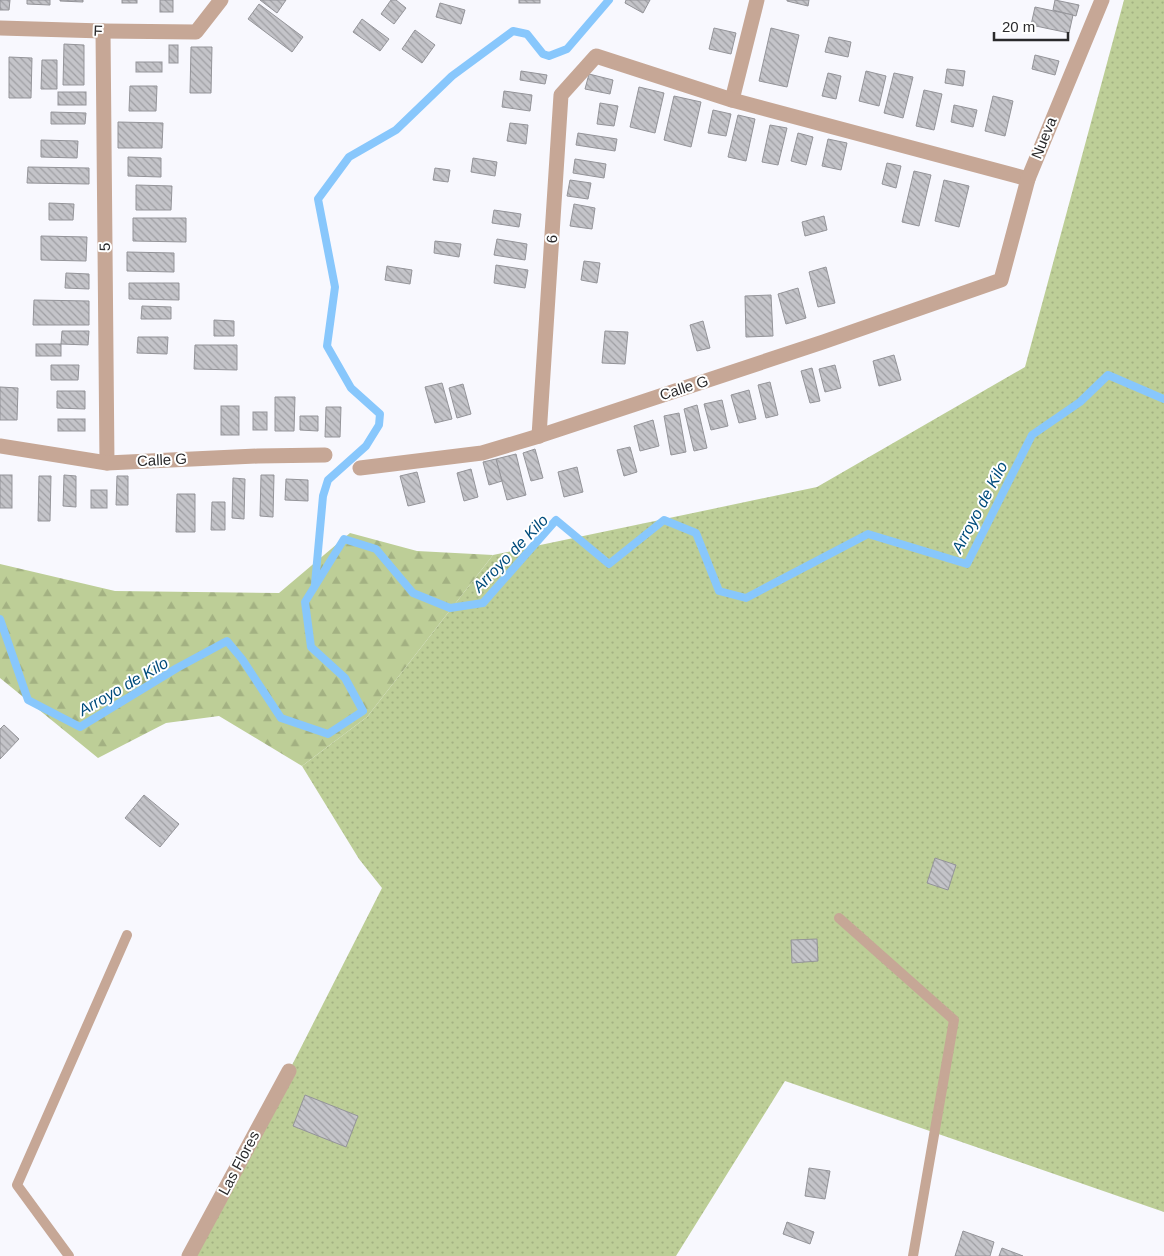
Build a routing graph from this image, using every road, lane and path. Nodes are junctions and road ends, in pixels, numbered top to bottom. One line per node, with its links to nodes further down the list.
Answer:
1 (221, 0): 5 (street, F)
2 (757, 0): 6 (street)
3 (1102, 0): 7 (street, Nueva)
4 (0, 28): 5 (street, F)
5 (103, 32): 12 (street, 5)
6 (732, 100): 7 (street); 9 (street, 6)
7 (1028, 180): 8 (street, Nueva)
8 (1000, 280): 9 (street, Calle G)
9 (539, 436): 13 (street, Calle G)
10 (0, 446): 12 (street, Calle G)
11 (325, 455): 12 (street, Calle G)
12 (108, 463)
13 (360, 468)
14 (840, 918): 19 (lane)
15 (127, 935): 17 (lane)
16 (289, 1071): 18 (street, Las Flores)
17 (69, 1256)
18 (189, 1256)
19 (913, 1256)

